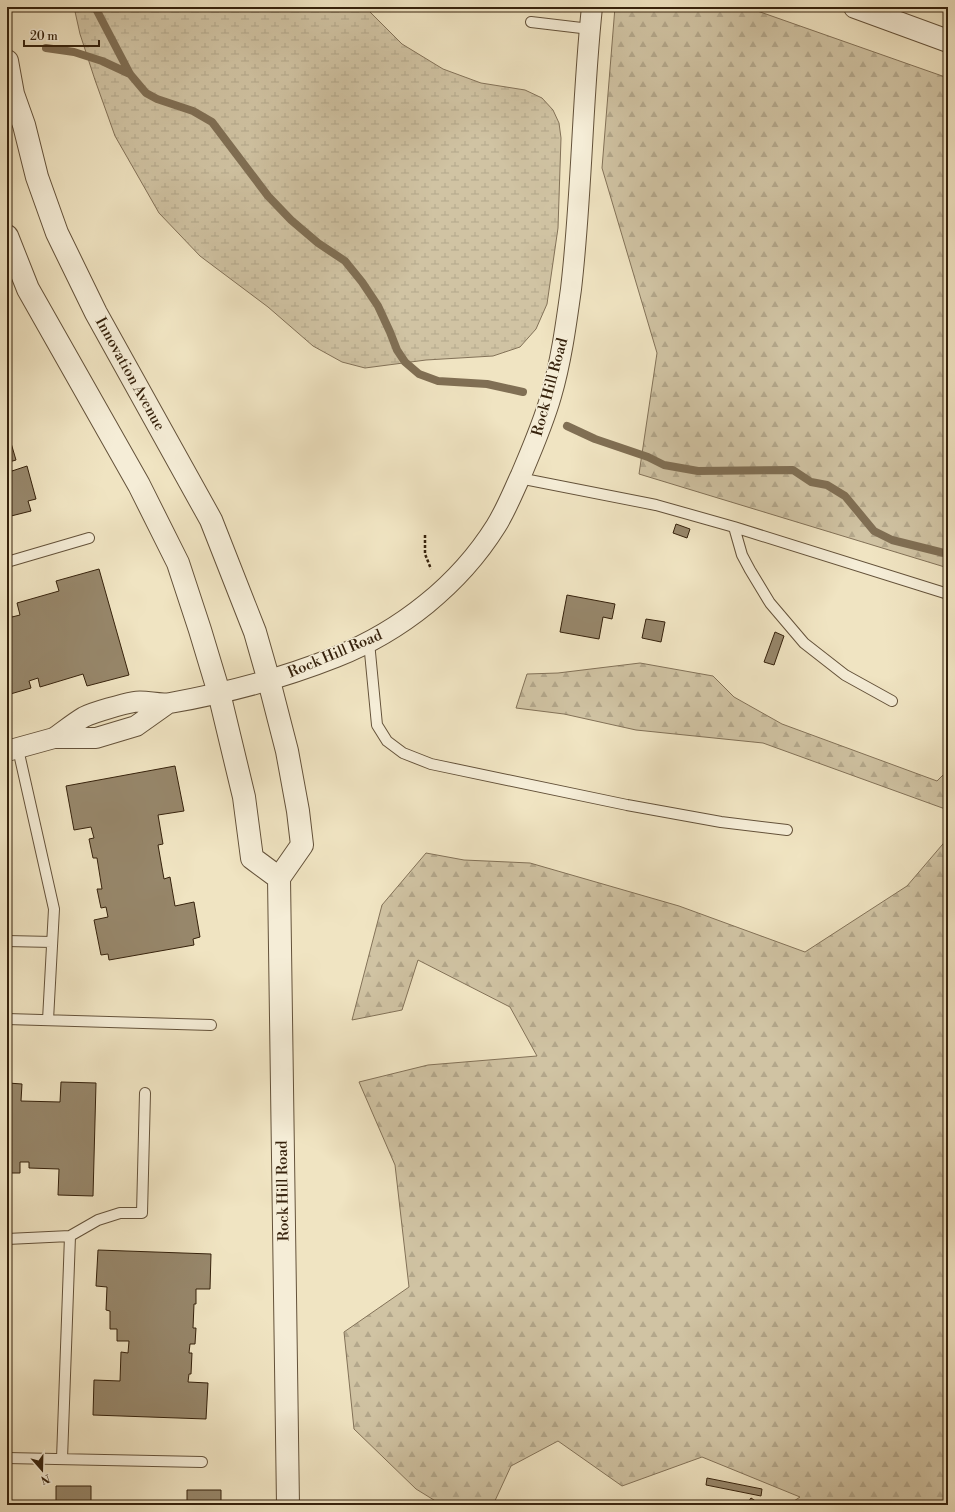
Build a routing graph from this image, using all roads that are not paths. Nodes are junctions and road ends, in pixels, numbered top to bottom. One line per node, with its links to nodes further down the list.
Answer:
1 (592, 7): 4 (street, Rock Hill Road)
2 (855, 7): 5 (street)
3 (531, 22): 4 (lane)
4 (590, 29): 8 (street, Rock Hill Road)
5 (948, 41)
6 (7, 61): 14 (street, Innovation Avenue)
7 (7, 236): 15 (street)
8 (519, 478): 9 (lane); 13 (street, Rock Hill Road)
9 (734, 527): 12 (lane); 16 (lane)
10 (89, 538): 11 (lane)
11 (7, 562)
12 (948, 594)
13 (369, 642): 14 (street, Rock Hill Road); 18 (lane)
14 (269, 681): 15 (street, Rock Hill Road); 19 (street, Rock Hill Road)
15 (219, 693): 17 (street, Rock Hill Road); 19 (street)
16 (892, 701)
17 (12, 750): 21 (lane)
18 (787, 830)
19 (279, 878): 31 (street, Rock Hill Road)
20 (7, 941): 21 (lane)
21 (52, 942): 23 (lane)
22 (7, 1019): 23 (lane)
23 (48, 1020): 24 (lane)
24 (211, 1025)
25 (145, 1093): 26 (lane)
26 (70, 1236): 27 (lane); 29 (lane)
27 (7, 1239)
28 (7, 1458): 29 (lane)
29 (62, 1459): 30 (lane)
30 (202, 1462)
31 (288, 1505)

